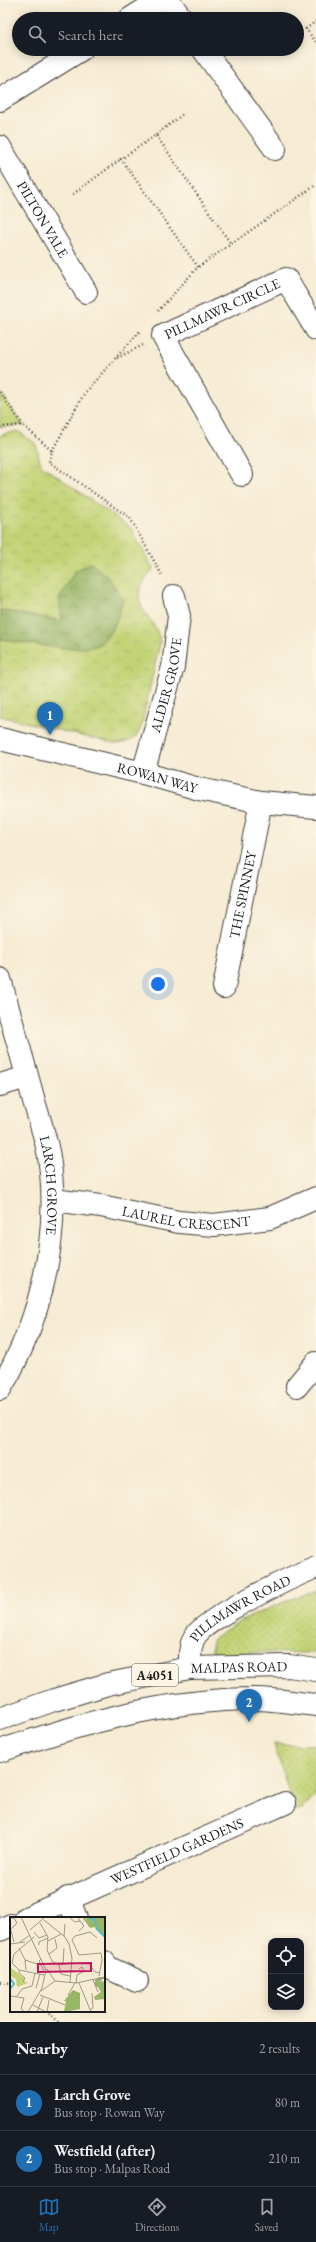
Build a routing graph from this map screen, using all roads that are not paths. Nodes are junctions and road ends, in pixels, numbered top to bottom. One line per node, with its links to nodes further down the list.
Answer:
1 (160, 0): 3 (street)
2 (168, 0): 4 (street)
3 (141, 12)
4 (177, 12)
5 (71, 56): 7 (street)
6 (209, 56): 9 (street)
7 (0, 100)
8 (0, 147): 10 (street, PILTON VALE)
9 (275, 148)
10 (86, 292)
11 (316, 329): 12 (street, PILLMAWR CIRCLE)
12 (242, 475)
13 (174, 596): 15 (street, ALDER GROVE)
14 (0, 739): 15 (street, ROWAN WAY)
15 (143, 773): 16 (street, ROWAN WAY)
16 (262, 802): 17 (street, ROWAN WAY); 19 (street, THE SPINNEY)
17 (316, 807)
18 (0, 979): 20 (street, LARCH GROVE)
19 (224, 988)
20 (28, 1077): 21 (street); 23 (street, LARCH GROVE)
21 (0, 1085)
22 (316, 1198): 23 (street, LAUREL CRESCENT)
23 (53, 1200): 26 (street, LARCH GROVE)
24 (316, 1363): 25 (street)
25 (297, 1386)
26 (0, 1389)
27 (316, 1567): 28 (street, PILLMAWR ROAD)
28 (190, 1668): 29 (street, MALPAS ROAD / A4051); 31 (street, MALPAS ROAD / A4051)
29 (316, 1670)
30 (316, 1705): 32 (street, A4051)
31 (0, 1719)
32 (0, 1751)
33 (285, 1803): 34 (street, WESTFIELD GARDENS)
34 (68, 1898): 35 (street, WESTFIELD GARDENS); 36 (street)
35 (28, 1917)
36 (76, 1917)
37 (10, 1925): 38 (street)
38 (0, 1930)
39 (105, 1963): 40 (street)
40 (137, 1981)

